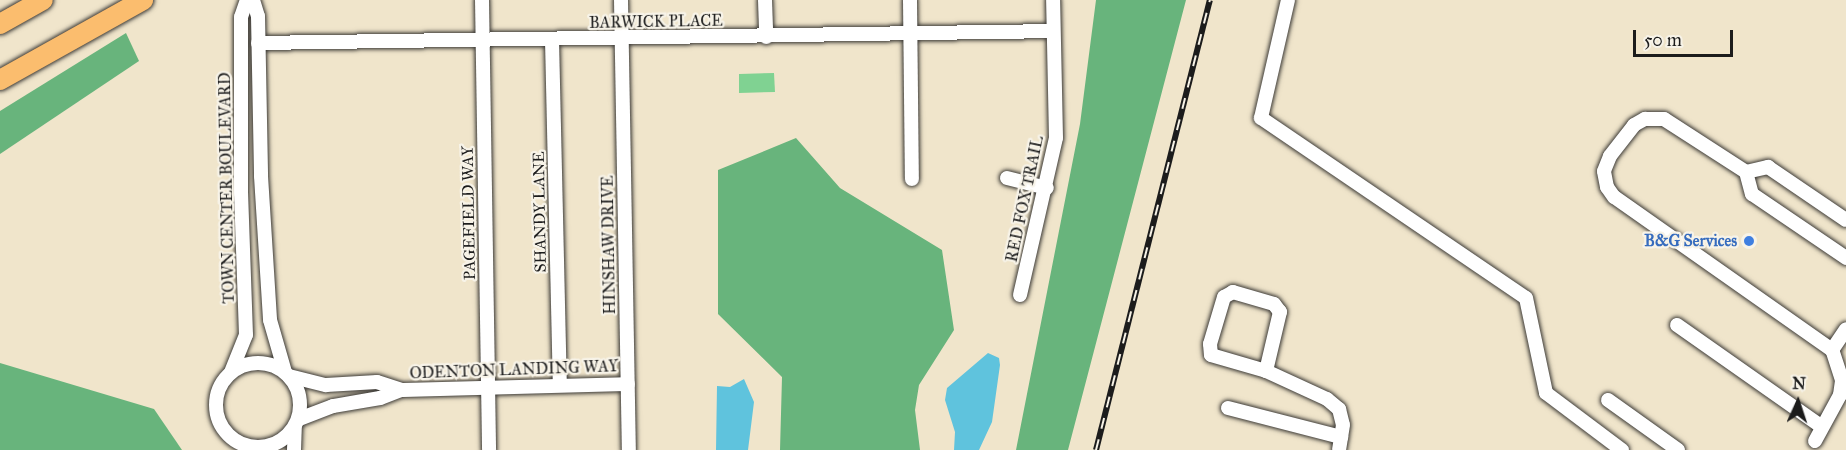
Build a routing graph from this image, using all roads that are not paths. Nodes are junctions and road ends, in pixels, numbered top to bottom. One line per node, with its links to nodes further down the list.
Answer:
1 (43, 0): 11 (highway)
2 (143, 0): 19 (highway)
3 (247, 0): 31 (street, TOWN CENTER BOULEVARD)
4 (253, 0): 18 (street, TOWN CENTER BOULEVARD)
5 (482, 0): 16 (street, PAGEFIELD WAY)
6 (621, 0): 15 (street, HINSHAW DRIVE)
7 (765, 0): 14 (street)
8 (910, 0): 13 (street)
9 (1053, 0): 12 (street, RED FOX TRAIL)
10 (1288, 0): 47 (street)
11 (0, 24)
12 (1053, 31): 13 (street, BARWICK PLACE); 23 (street, RED FOX TRAIL)
13 (910, 35): 14 (street, BARWICK PLACE); 22 (street)
14 (766, 37): 15 (street, BARWICK PLACE)
15 (622, 39): 17 (street, BARWICK PLACE); 34 (street, HINSHAW DRIVE)
16 (483, 40): 17 (street, BARWICK PLACE); 18 (street, BARWICK PLACE); 35 (street, PAGEFIELD WAY)
17 (552, 40): 33 (street, SHANDY LANE)
18 (258, 43): 32 (street, TOWN CENTER BOULEVARD)
19 (0, 80)
20 (1746, 172): 24 (street); 25 (street); 29 (street)
21 (1007, 178): 23 (street)
22 (912, 179)
23 (1047, 188): 26 (street, RED FOX TRAIL)
24 (1846, 220)
25 (1844, 253)
26 (1020, 295)
27 (1677, 325): 40 (street)
28 (1846, 329): 29 (street)
29 (1832, 350): 40 (street)
30 (1266, 371): 30 (street); 41 (street)
31 (231, 372): 32 (street); 42 (street, TOWN CENTER BOULEVARD)
32 (287, 374): 36 (street, ODENTON LANDING WAY); 39 (street, TOWN CENTER BOULEVARD)
33 (560, 384): 34 (street, ODENTON LANDING WAY); 35 (street, ODENTON LANDING WAY)
34 (628, 384): 46 (street, HINSHAW DRIVE)
35 (487, 386): 36 (street, ODENTON LANDING WAY); 45 (street, PAGEFIELD WAY)
36 (401, 390): 39 (street, ODENTON LANDING WAY)
37 (1608, 400): 48 (street)
38 (1228, 408): 41 (street)
39 (297, 423): 42 (street, TOWN CENTER BOULEVARD); 44 (street, TOWN CENTER BOULEVARD)
40 (1822, 427): 43 (street)
41 (1340, 443)
42 (244, 447)
43 (1814, 447)
44 (294, 450)
45 (489, 450)
46 (629, 450)
47 (1622, 450)
48 (1678, 450)

